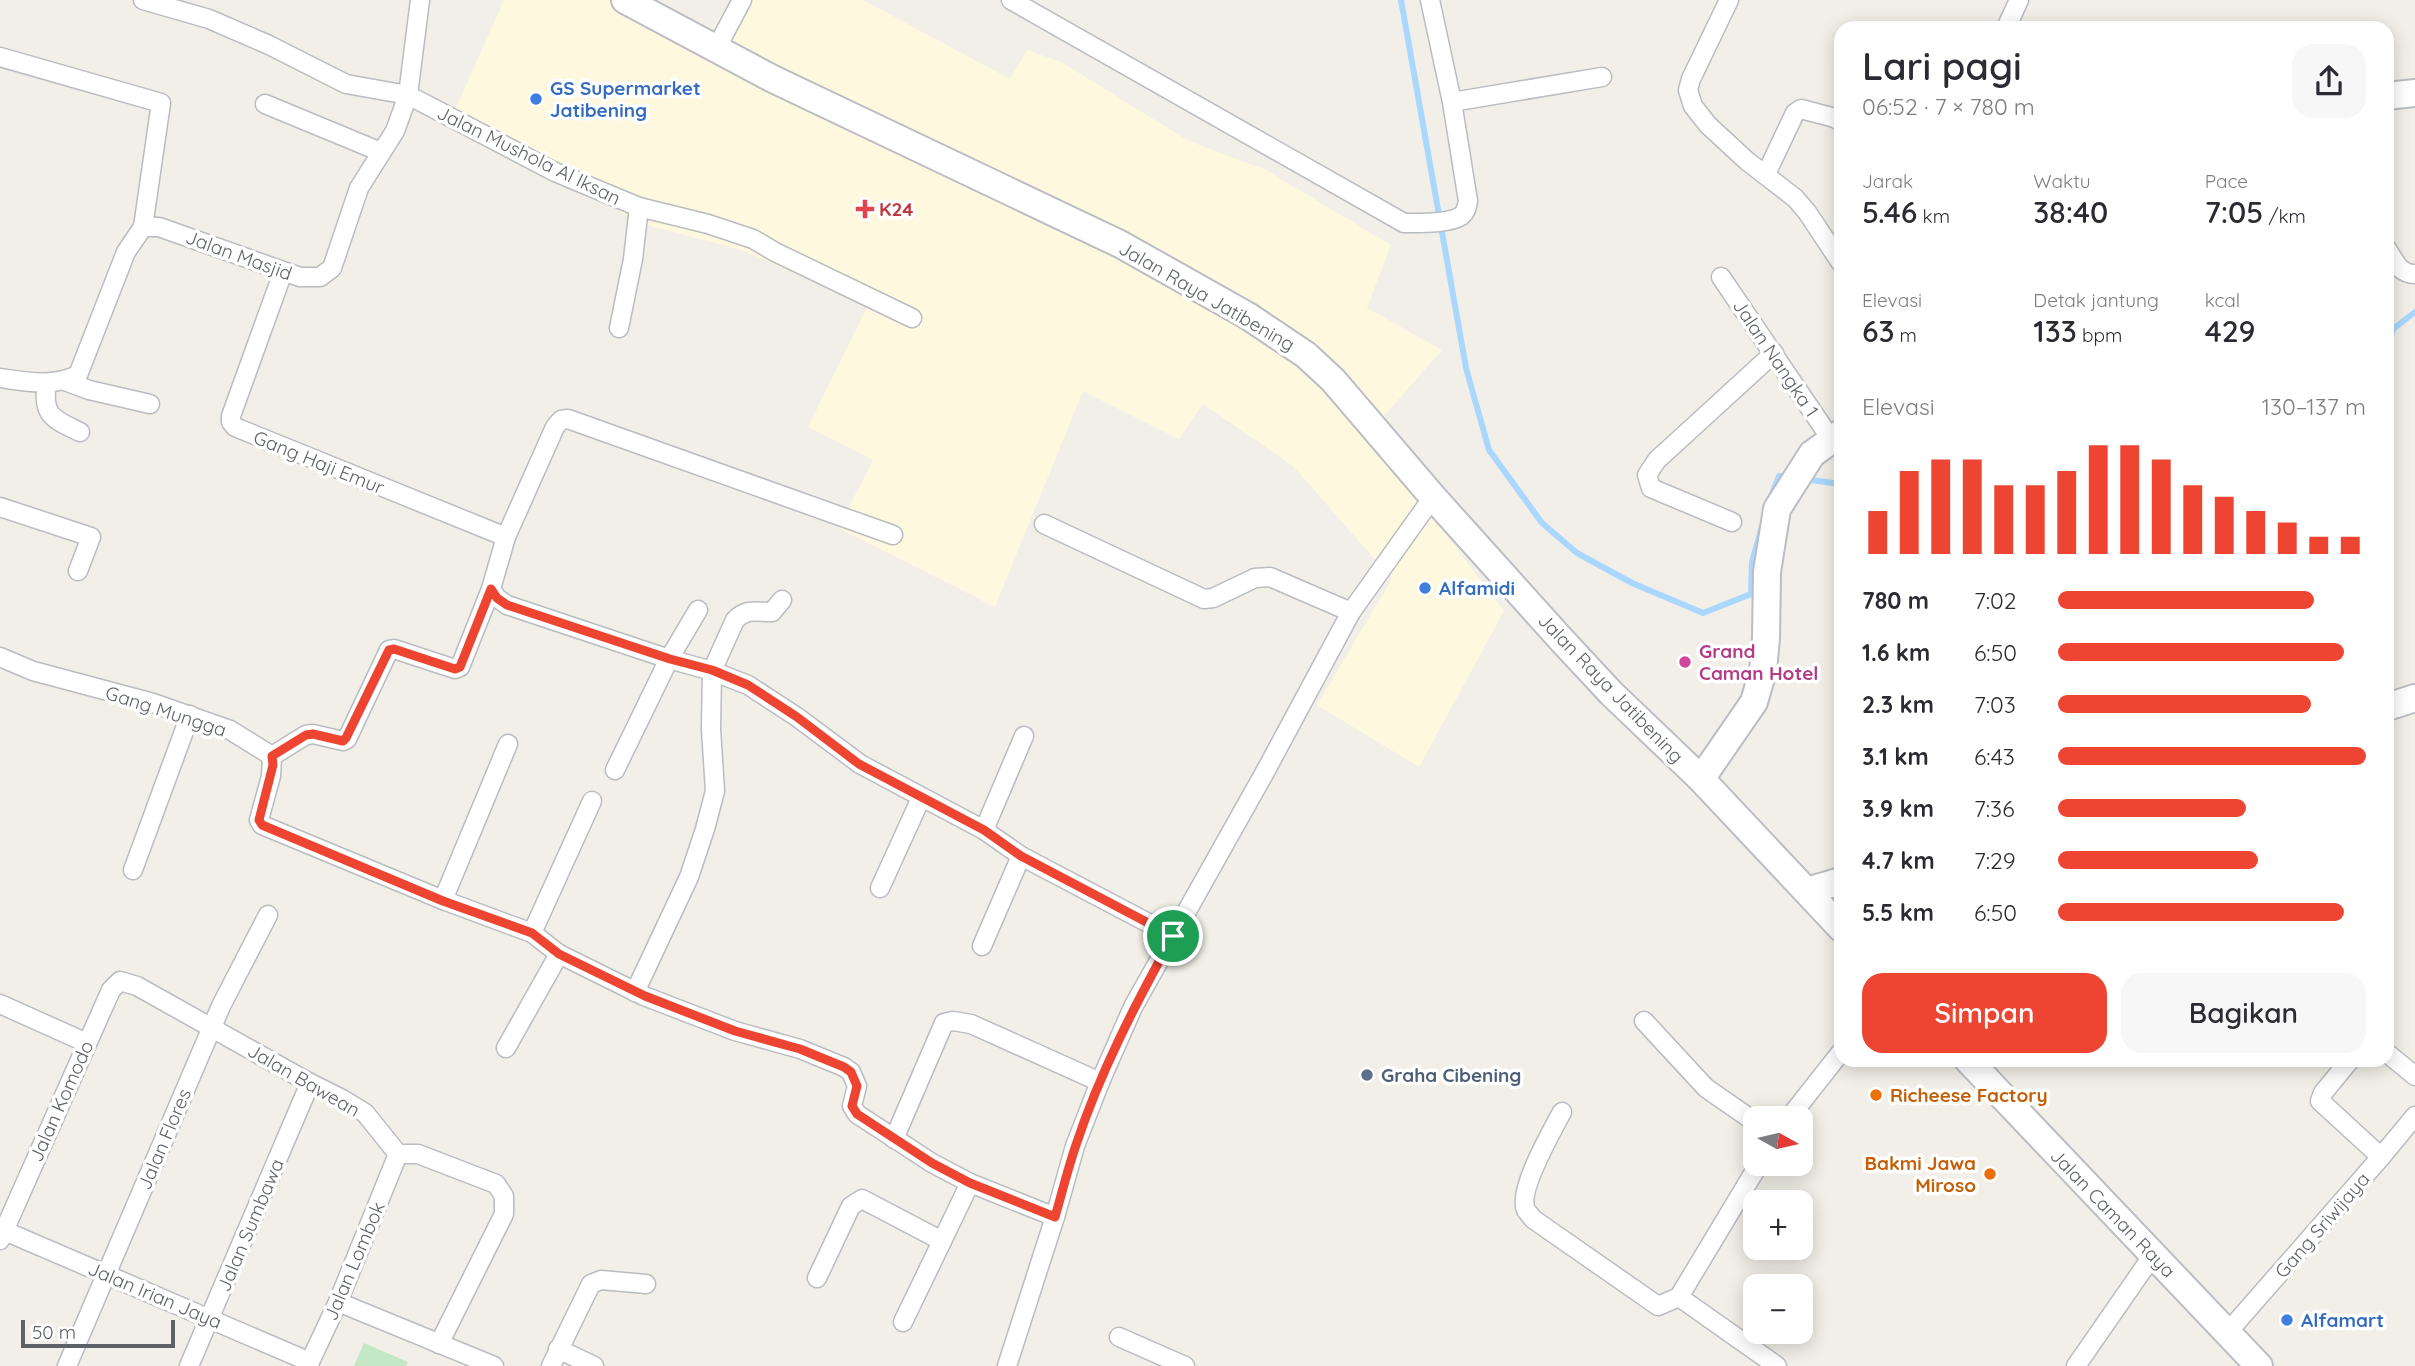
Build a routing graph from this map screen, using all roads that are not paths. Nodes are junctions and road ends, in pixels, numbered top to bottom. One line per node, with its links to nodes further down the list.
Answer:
1 (143, 0): 14 (street, Jalan Mushola Al Iksan)
2 (420, 0): 14 (street, Jalan Masjid)
3 (625, 0): 10 (main road, Jalan Raya Jatibening)
4 (742, 0): 10 (street)
5 (1011, 0): 16 (street)
6 (1430, 0): 16 (street)
7 (1729, 0): 20 (street)
8 (2019, 0): 9 (street)
9 (2009, 21)
10 (716, 48): 37 (main road, Jalan Raya Jatibening)
11 (0, 57): 22 (street)
12 (1602, 78): 16 (street)
13 (2415, 93): 15 (main road)
14 (408, 95): 19 (street, Jalan Masjid); 21 (street, Jalan Mushola Al Iksan)
15 (2394, 95)
16 (1452, 102)
17 (265, 104): 19 (street)
18 (1834, 119): 20 (street)
19 (381, 152): 25 (street, Jalan Masjid)
20 (1766, 174): 23 (street)
21 (639, 207): 28 (street, Jalan Mushola Al Iksan); 29 (street)
22 (143, 227): 25 (street, Jalan Masjid); 32 (street)
23 (1834, 252)
24 (2394, 256): 26 (street)
25 (282, 272): 42 (street, Gang Haji Emur)
26 (2407, 272)
27 (1721, 277): 30 (street, Jalan Nangka 1)
28 (912, 318)
29 (620, 328)
30 (1774, 353): 36 (street, Jalan Nangka 1); 39 (street)
31 (0, 378): 33 (street)
32 (65, 381): 33 (street); 34 (street)
33 (47, 384): 35 (street)
34 (150, 404)
35 (80, 432)
36 (1828, 442): 58 (main road)
37 (1433, 497): 47 (street); 58 (main road, Jalan Raya Jatibening)
38 (0, 507): 43 (street)
39 (1732, 522)
40 (1044, 524): 47 (street)
41 (893, 536): 42 (street)
42 (506, 537): 44 (street)
43 (78, 571)
44 (491, 589): 49 (street); 56 (street)
45 (782, 600): 50 (street)
46 (698, 610): 49 (street)
47 (1351, 612): 71 (street)
48 (0, 657): 53 (street, Gang Mungga)
49 (670, 659): 50 (street); 57 (street)
50 (712, 670): 59 (street); 75 (street)
51 (2415, 698): 52 (main road)
52 (2394, 705)
53 (190, 715): 56 (street, Gang Mungga); 63 (street)
54 (1024, 736): 61 (street)
55 (509, 744): 67 (street)
56 (272, 756): 67 (street)
57 (615, 770)
58 (1701, 779): 66 (main road)
59 (921, 798): 61 (street); 65 (street)
60 (592, 801): 70 (street)
61 (984, 830): 62 (street)
62 (1021, 856): 71 (street); 72 (street)
63 (133, 870)
64 (1834, 883): 66 (main road)
65 (880, 888)
66 (1807, 891): 69 (main road)
67 (443, 901): 70 (street)
68 (268, 915): 78 (street, Jalan Flores)
69 (1834, 920)
70 (532, 933): 73 (street)
71 (1173, 936): 86 (street)
72 (982, 946)
73 (559, 954): 75 (street); 80 (street)
74 (137, 986): 78 (street, Jalan Bawean); 79 (street, Jalan Komodo)
75 (635, 992): 92 (street)
76 (0, 1004): 79 (street)
77 (1644, 1021): 90 (street)
78 (212, 1027): 87 (street, Jalan Bawean); 101 (street, Jalan Flores)
79 (87, 1043): 98 (street, Jalan Komodo)
80 (506, 1048)
81 (2394, 1059): 85 (street)
82 (1834, 1061): 88 (street)
83 (1975, 1067): 100 (main road, Jalan Caman Raya)
84 (2344, 1067): 94 (street)
85 (2415, 1076)
86 (1100, 1082): 92 (street); 97 (street)
87 (310, 1083): 93 (street, Jalan Bawean); 106 (street, Jalan Sumbawa)
88 (1798, 1106)
89 (1562, 1112): 104 (street)
90 (1743, 1114)
91 (2415, 1116): 94 (street, Gang Sriwijaya)
92 (894, 1139): 96 (street)
93 (398, 1154): 105 (street, Jalan Lombok); 110 (street)
94 (2381, 1157): 108 (street, Gang Sriwijaya)
95 (1752, 1176): 104 (street)
96 (970, 1183): 97 (street); 99 (street)
97 (1055, 1217): 117 (street)
98 (1, 1233): 101 (street, Jalan Irian Jaya)
99 (942, 1241): 102 (street); 107 (street)
100 (2153, 1255): 108 (main road, Jalan Caman Raya); 120 (street)
101 (106, 1274): 106 (street, Jalan Irian Jaya); 113 (street, Jalan Flores)
102 (817, 1278)
103 (646, 1284): 111 (street)
104 (1679, 1297): 119 (street)
105 (338, 1302): 110 (street); 112 (street, Jalan Lombok)
106 (210, 1318): 112 (street, Jalan Irian Jaya); 114 (street, Jalan Sumbawa)
107 (903, 1322)
108 (2227, 1333): 121 (main road, Jalan Caman Raya)
109 (1119, 1337): 118 (street)
110 (439, 1344): 115 (street)
111 (554, 1358): 116 (street)
112 (309, 1364)
113 (67, 1366)
114 (189, 1366)
115 (494, 1366)
116 (594, 1366)
117 (1007, 1366)
118 (1185, 1366)
119 (1777, 1366)
120 (2076, 1366)
121 (2259, 1366)

